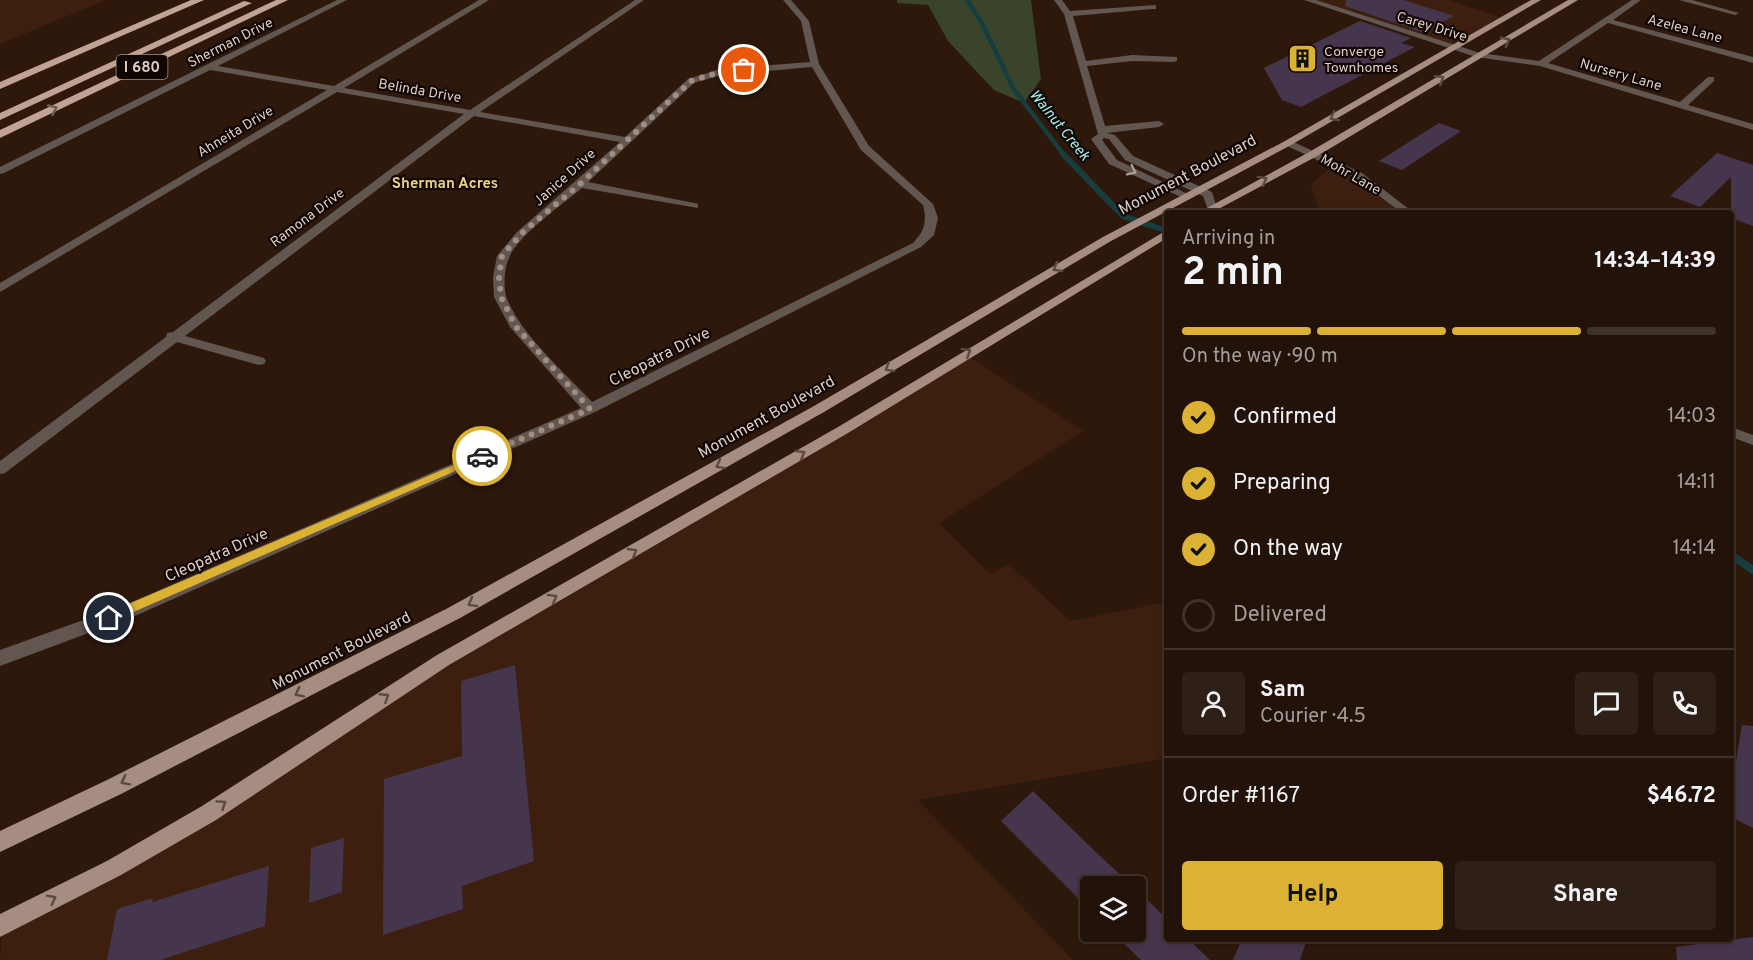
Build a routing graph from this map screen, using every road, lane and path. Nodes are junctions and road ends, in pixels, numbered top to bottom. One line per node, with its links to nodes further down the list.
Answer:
1 (192, 0): 28 (highway)
2 (199, 0): 30 (highway)
3 (234, 0): 33 (highway, I 680)
4 (255, 0): 35 (highway, I 680)
5 (283, 0): 39 (highway, I 680, one-way to 5)
6 (343, 0): 27 (street, Sherman Drive)
7 (485, 0): 31 (street, Ahneita Drive)
8 (640, 0): 34 (street, Ramona Drive)
9 (788, 0): 24 (street, Cleopatra Drive)
10 (1058, 0): 18 (street)
11 (1308, 0): 20 (street, Carey Drive)
12 (1537, 0): 20 (main road, Monument Boulevard)
13 (1574, 0): 21 (main road, one-way to 13)
14 (1637, 0): 19 (street)
15 (1683, 0): 17 (street)
16 (1153, 7): 18 (street)
17 (1735, 13)
18 (1068, 14): 25 (street)
19 (1609, 21): 23 (street, Azelea Lane); 26 (street)
20 (1456, 48): 21 (street, Carey Drive); 41 (main road, Monument Boulevard, one-way to 41)
21 (1479, 55): 26 (street, Nursery Lane); 42 (main road, one-way to 21)
22 (1174, 59): 25 (street)
23 (1753, 60)
24 (815, 64): 40 (street, Janice Drive); 55 (street, Cleopatra Drive)
25 (1083, 64): 38 (street)
26 (1541, 64): 32 (street, Nursery Lane)
27 (210, 67): 31 (street, Belinda Drive); 43 (street, Sherman Drive)
28 (0, 75)
29 (1711, 80): 32 (street)
30 (0, 86)
31 (332, 89): 34 (street, Belinda Drive); 52 (street, Ahneita Drive)
32 (1682, 105): 37 (street, Nursery Lane)
33 (0, 107)
34 (472, 113): 40 (street, Belinda Drive); 53 (street, Ramona Drive)
35 (0, 117)
36 (1159, 124): 38 (street)
37 (1753, 127)
38 (1102, 132): 45 (street); 46 (street, one-way to 46)
39 (0, 134)
40 (626, 140): 44 (street, Janice Drive)
41 (1288, 142): 42 (street, Mohr Lane); 45 (main road, Monument Boulevard)
42 (1315, 153): 49 (main road, one-way to 42); 50 (street, Mohr Lane)
43 (0, 171)
44 (580, 184): 47 (street); 55 (street, Janice Drive)
45 (1198, 189): 46 (main road, Monument Boulevard); 48 (street)
46 (1187, 196): 60 (main road, Monument Boulevard, one-way to 60)
47 (694, 206)
48 (1207, 210)
49 (1209, 210)
50 (1405, 210)
51 (1164, 235): 61 (main road, one-way to 51)
52 (0, 288)
53 (172, 336): 54 (street); 58 (street, Ramona Drive)
54 (259, 361)
55 (590, 409): 59 (street, Cleopatra Drive)
56 (1734, 433): 57 (street)
57 (1753, 440)
58 (0, 469)
59 (0, 658)
60 (0, 842)
61 (1, 929)

